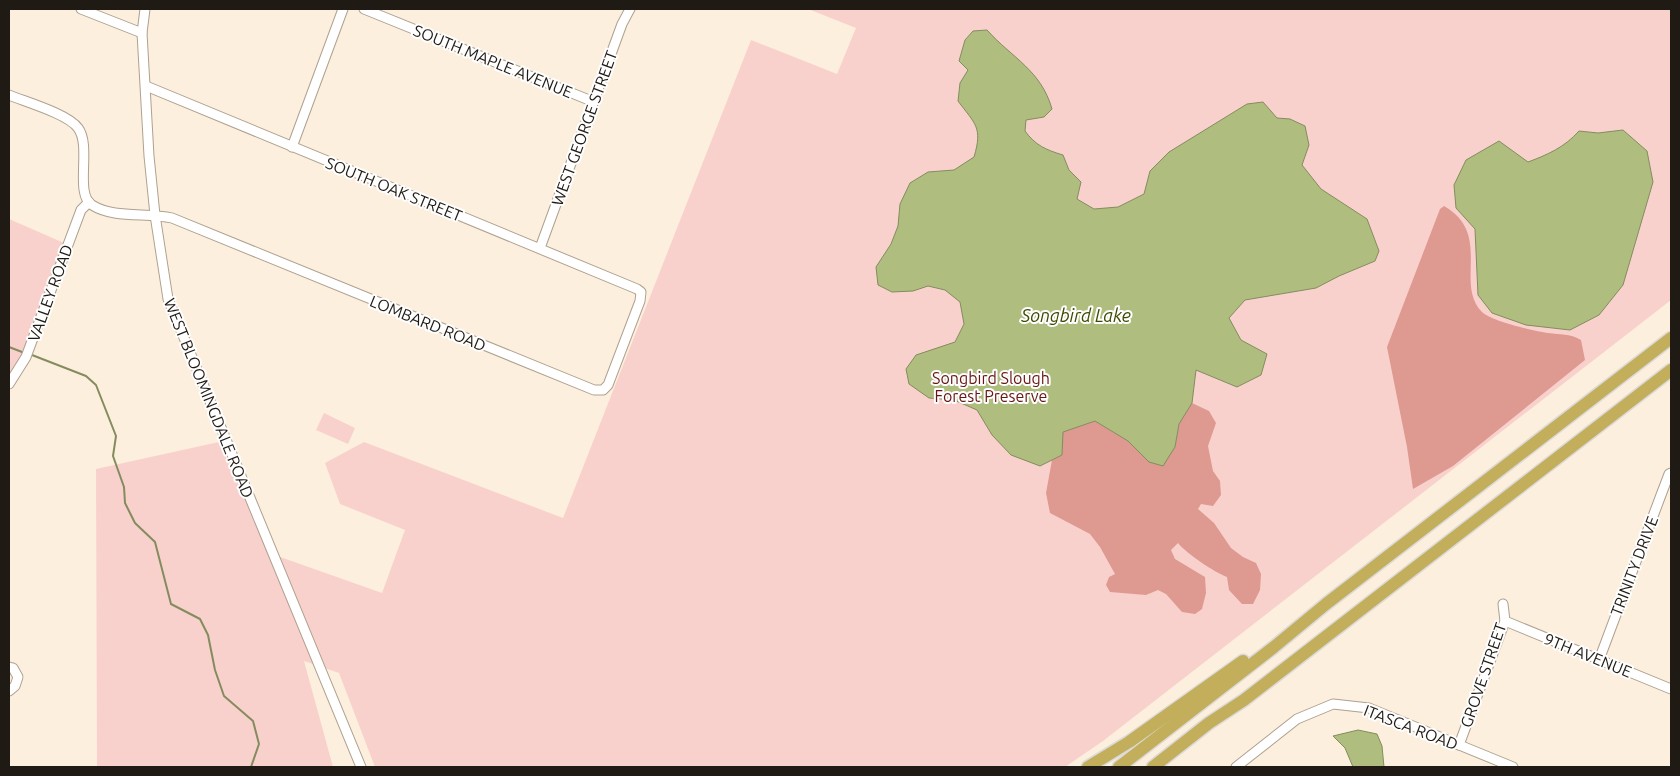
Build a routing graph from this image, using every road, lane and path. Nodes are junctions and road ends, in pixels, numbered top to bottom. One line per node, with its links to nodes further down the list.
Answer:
1 (81, 9): 6 (street)
2 (145, 9): 6 (street, WEST BLOOMINGDALE ROAD)
3 (343, 9): 10 (street)
4 (364, 9): 9 (street, SOUTH MAPLE AVENUE)
5 (630, 9): 9 (street, WEST GEORGE STREET)
6 (142, 33): 7 (street, WEST BLOOMINGDALE ROAD)
7 (146, 86): 10 (street, SOUTH OAK STREET); 12 (street, WEST BLOOMINGDALE ROAD)
8 (9, 95): 11 (street)
9 (594, 102): 13 (street, WEST GEORGE STREET)
10 (292, 147): 13 (street, SOUTH OAK STREET)
11 (89, 202): 12 (street); 17 (street, VALLEY ROAD)
12 (155, 215): 14 (street, LOMBARD ROAD); 29 (street, WEST BLOOMINGDALE ROAD)
13 (540, 248): 14 (street, SOUTH OAK STREET)
14 (641, 292)
15 (1671, 338): 19 (highway)
16 (1671, 370): 26 (highway)
17 (9, 384)
18 (1671, 474): 22 (street, TRINITY DRIVE)
19 (1326, 604): 30 (highway); 31 (highway)
20 (1503, 604): 21 (street, GROVE STREET)
21 (1505, 621): 22 (street, 9TH AVENUE); 27 (street, GROVE STREET)
22 (1599, 660): 24 (street, 9TH AVENUE)
23 (9, 667): 25 (street)
24 (1671, 689)
25 (9, 691)
26 (1244, 700): 32 (highway); 33 (highway)
27 (1459, 745): 28 (street, ITASCA ROAD); 34 (street, ITASCA ROAD)
28 (1240, 766)
29 (361, 767)
30 (1088, 767)
31 (1119, 767)
32 (1153, 767)
33 (1166, 767)
34 (1513, 767)

